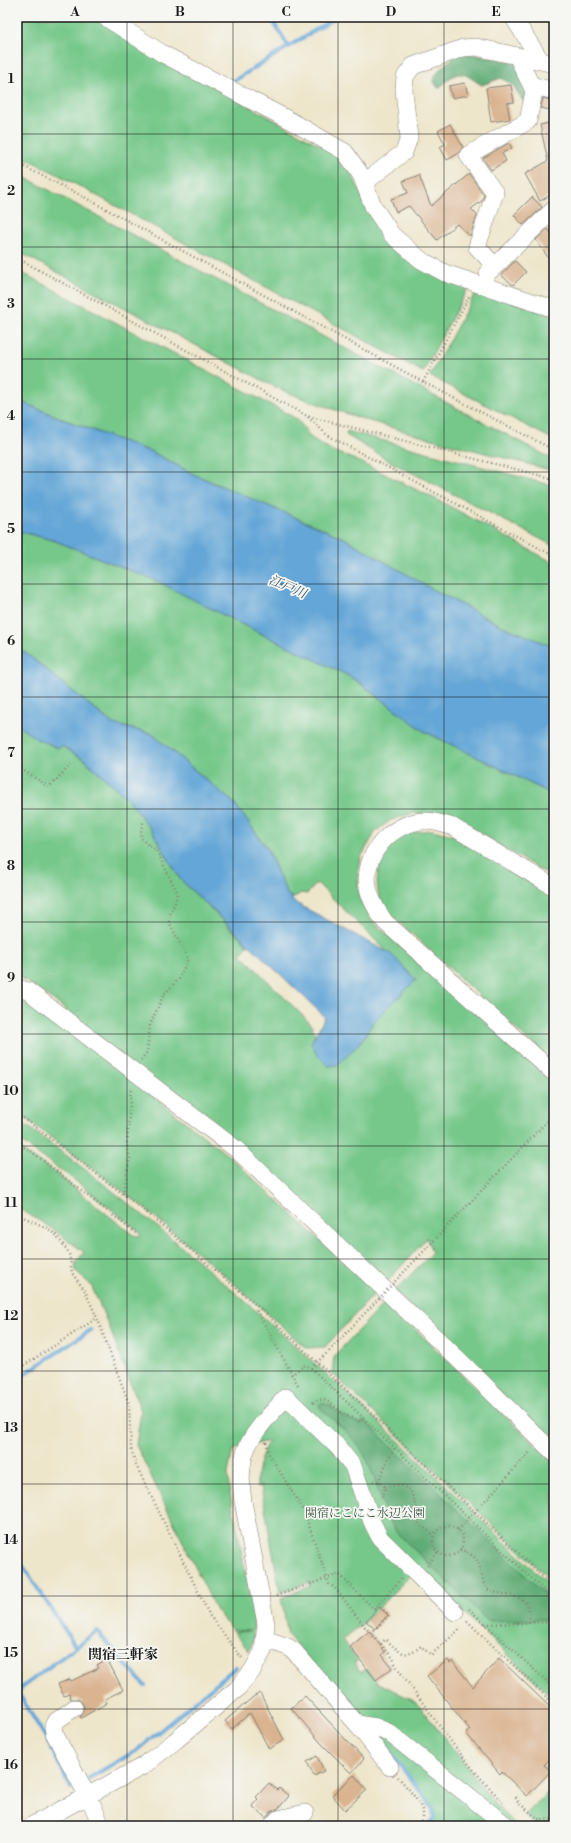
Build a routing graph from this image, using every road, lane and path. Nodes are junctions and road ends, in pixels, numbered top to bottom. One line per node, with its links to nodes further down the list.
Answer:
1 (105, 17): 8 (street)
2 (514, 17): 4 (street)
3 (517, 56): 4 (street); 5 (street); 8 (street)
4 (547, 62)
5 (532, 85): 6 (street); 11 (street)
6 (554, 90)
7 (17, 163): 14 (path)
8 (364, 183): 12 (street)
9 (554, 209): 11 (street)
10 (17, 258): 15 (path)
11 (495, 266): 12 (street)
12 (474, 288): 13 (street); 14 (path)
13 (554, 308)
14 (423, 382): 16 (path)
15 (307, 416): 17 (path); 18 (path)
16 (554, 450)
17 (554, 479)
18 (554, 556)
19 (71, 765): 20 (path)
20 (17, 770)
21 (144, 820): 24 (path)
22 (554, 887): 25 (street)
23 (17, 988): 24 (street)
24 (135, 1072): 29 (path); 44 (street)
25 (554, 1073)
26 (17, 1113): 29 (path)
27 (554, 1114): 34 (path, bridge)
28 (17, 1143): 31 (path)
29 (123, 1194): 32 (path)
30 (17, 1214): 33 (path)
31 (138, 1235)
32 (261, 1309): 34 (path); 37 (path)
33 (97, 1318): 36 (path); 74 (path)
34 (318, 1362): 35 (path); 51 (path)
35 (311, 1368): 37 (path); 42 (path)
36 (17, 1370)
37 (291, 1375): 38 (path)
38 (294, 1395): 66 (street); 72 (street)
39 (307, 1398): 40 (path)
40 (312, 1404): 41 (path); 42 (path)
41 (316, 1409)
42 (364, 1418): 45 (path)
43 (266, 1441): 61 (path)
44 (541, 1441): 46 (street); 51 (path)
45 (396, 1448): 47 (path); 52 (path)
46 (554, 1454)
47 (379, 1482): 48 (path); 49 (path)
48 (373, 1486)
49 (385, 1486): 50 (path); 54 (path)
50 (376, 1496)
51 (475, 1511): 52 (path); 62 (path)
52 (469, 1518): 53 (path); 64 (path)
53 (458, 1530): 54 (path); 55 (path)
54 (434, 1534): 56 (path)
55 (460, 1549): 56 (path); 68 (path)
56 (438, 1552): 58 (path)
57 (420, 1562): 58 (path)
58 (426, 1567): 59 (path)
59 (431, 1572)
60 (405, 1575): 65 (path)
61 (327, 1578): 63 (path); 65 (path); 71 (path)
62 (554, 1587)
63 (276, 1596)
64 (554, 1600)
65 (378, 1605): 71 (path)
66 (462, 1610): 69 (path); 76 (path)
67 (554, 1622): 68 (path)
68 (530, 1623): 69 (path)
69 (485, 1624): 75 (path)
70 (461, 1628): 73 (path)
71 (371, 1633): 73 (path)
72 (265, 1639): 74 (street); 78 (street)
73 (381, 1644): 82 (path)
74 (252, 1671): 80 (street)
75 (554, 1688)
76 (554, 1704)
77 (74, 1708): 80 (street)
78 (356, 1724): 79 (street); 85 (street)
79 (390, 1767): 89 (path)
80 (87, 1796): 86 (street); 87 (street)
81 (516, 1797): 84 (path)
82 (506, 1806)
83 (305, 1813): 88 (street)
84 (554, 1820)
85 (512, 1821): 90 (path)
86 (30, 1826)
87 (101, 1826)
88 (272, 1826)
89 (420, 1826)
90 (527, 1826)

